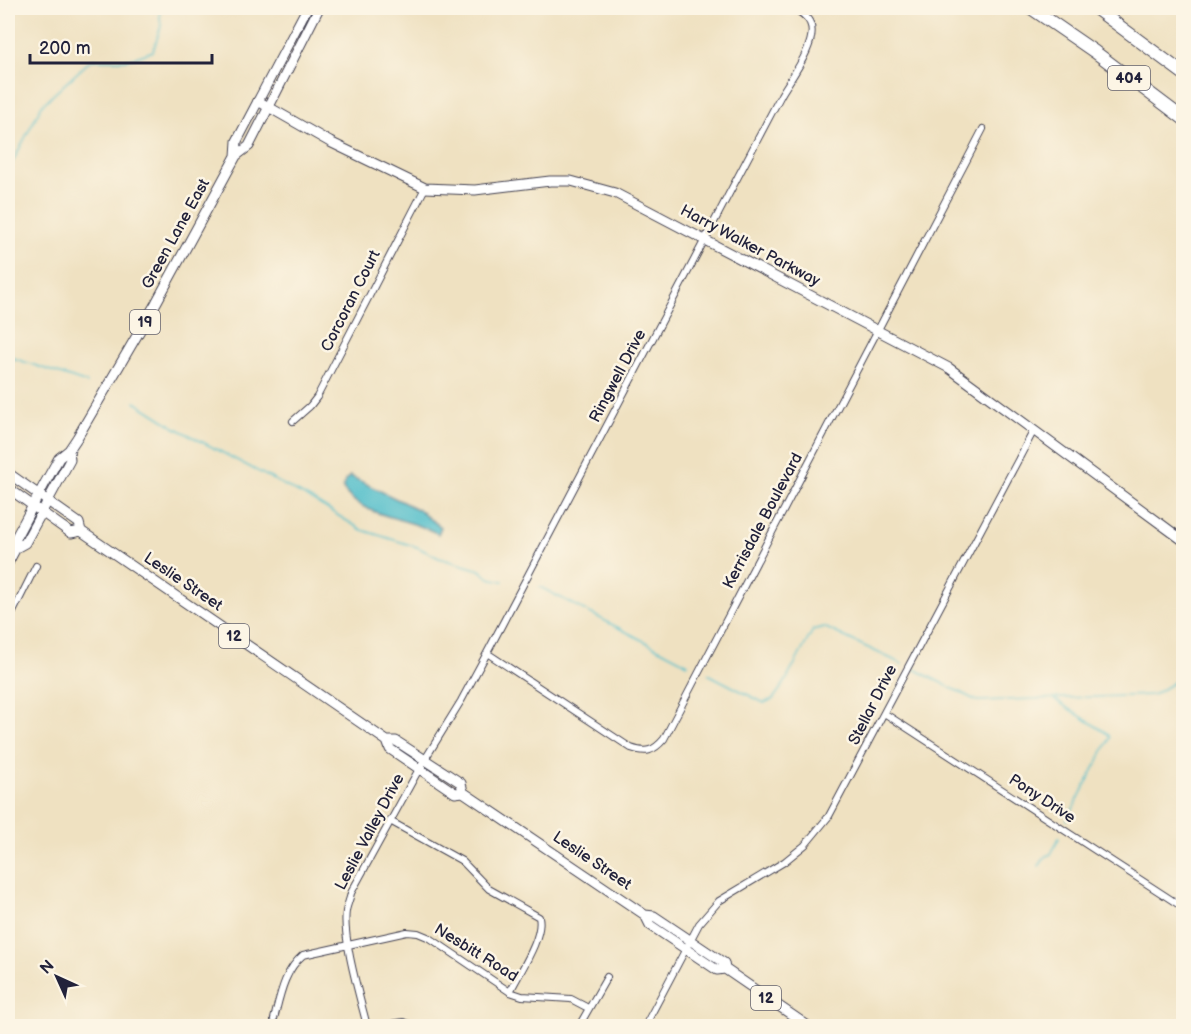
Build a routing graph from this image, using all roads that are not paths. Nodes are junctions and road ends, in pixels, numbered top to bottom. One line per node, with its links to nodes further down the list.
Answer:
1 (307, 8): 7 (main road, Green Lane East / 19)
2 (319, 8): 8 (main road, Green Lane East / 19)
3 (793, 8): 13 (street, Ringwell Drive)
4 (1030, 8): 9 (highway, 404)
5 (1095, 8): 6 (highway, 404)
6 (1184, 74)
7 (258, 101): 8 (main road, Harry Walker Parkway); 11 (main road, Green Lane East / 19)
8 (271, 106): 11 (main road, Green Lane East / 19); 12 (main road, Harry Walker Parkway)
9 (1184, 119)
10 (983, 129): 14 (street, Kerrisdale Boulevard)
11 (236, 156): 19 (main road, Green Lane East / 19)
12 (425, 188): 13 (main road, Harry Walker Parkway); 15 (street, Corcoran Court)
13 (707, 239): 14 (main road, Harry Walker Parkway); 28 (street, Ringwell Drive)
14 (878, 330): 16 (main road, Harry Walker Parkway); 28 (street, Kerrisdale Boulevard)
15 (293, 420)
16 (1034, 430): 23 (main road, Harry Walker Parkway); 29 (street, Stellar Drive)
17 (8, 473): 19 (main road, Leslie Street / 12)
18 (8, 488): 20 (main road, Leslie Street / 12)
19 (44, 497): 20 (main road, Green Lane East / 19); 21 (main road, Green Lane East / 19); 22 (main road, Leslie Street / 12)
20 (33, 506): 21 (main road, Leslie Street / 12); 24 (main road, Green Lane East / 19)
21 (42, 512): 22 (main road, Leslie Street / 12); 24 (main road, Green Lane East / 19)
22 (81, 531): 30 (main road, Leslie Street / 12)
23 (1184, 541)
24 (16, 548): 25 (main road, Green Lane East / 19)
25 (8, 563)
26 (36, 566): 27 (street)
27 (8, 622)
28 (487, 653): 31 (street, Ringwell Drive)
29 (885, 713): 35 (street, Pony Drive); 37 (street, Stellar Drive)
30 (387, 741): 31 (main road, Leslie Street / 12); 32 (main road, Leslie Street / 12)
31 (426, 759): 32 (street, Leslie Valley Drive); 33 (main road, Leslie Street / 12)
32 (419, 769): 33 (main road, Leslie Street / 12); 34 (street, Leslie Valley Drive)
33 (463, 792): 36 (main road, Leslie Street / 12)
34 (390, 821): 38 (street, Leslie Valley Drive); 42 (street)
35 (1184, 908)
36 (645, 915): 37 (main road, Leslie Street / 12); 39 (main road, Leslie Street / 12)
37 (691, 940): 39 (street, Stellar Drive); 40 (main road, Leslie Street / 12)
38 (348, 945): 42 (street, Nesbitt Road); 44 (street, Nesbitt Road); 45 (street, Leslie Valley Drive)
39 (686, 950): 40 (main road, Leslie Street / 12); 49 (street, Stellar Drive)
40 (725, 969): 50 (main road, Leslie Street / 12)
41 (607, 977): 43 (street)
42 (510, 992): 43 (street, Nesbitt Road)
43 (588, 1008): 48 (street)
44 (274, 1019)
45 (367, 1026)
46 (378, 1026): 47 (street)
47 (414, 1026)
48 (579, 1026)
49 (645, 1026)
50 (808, 1026)

